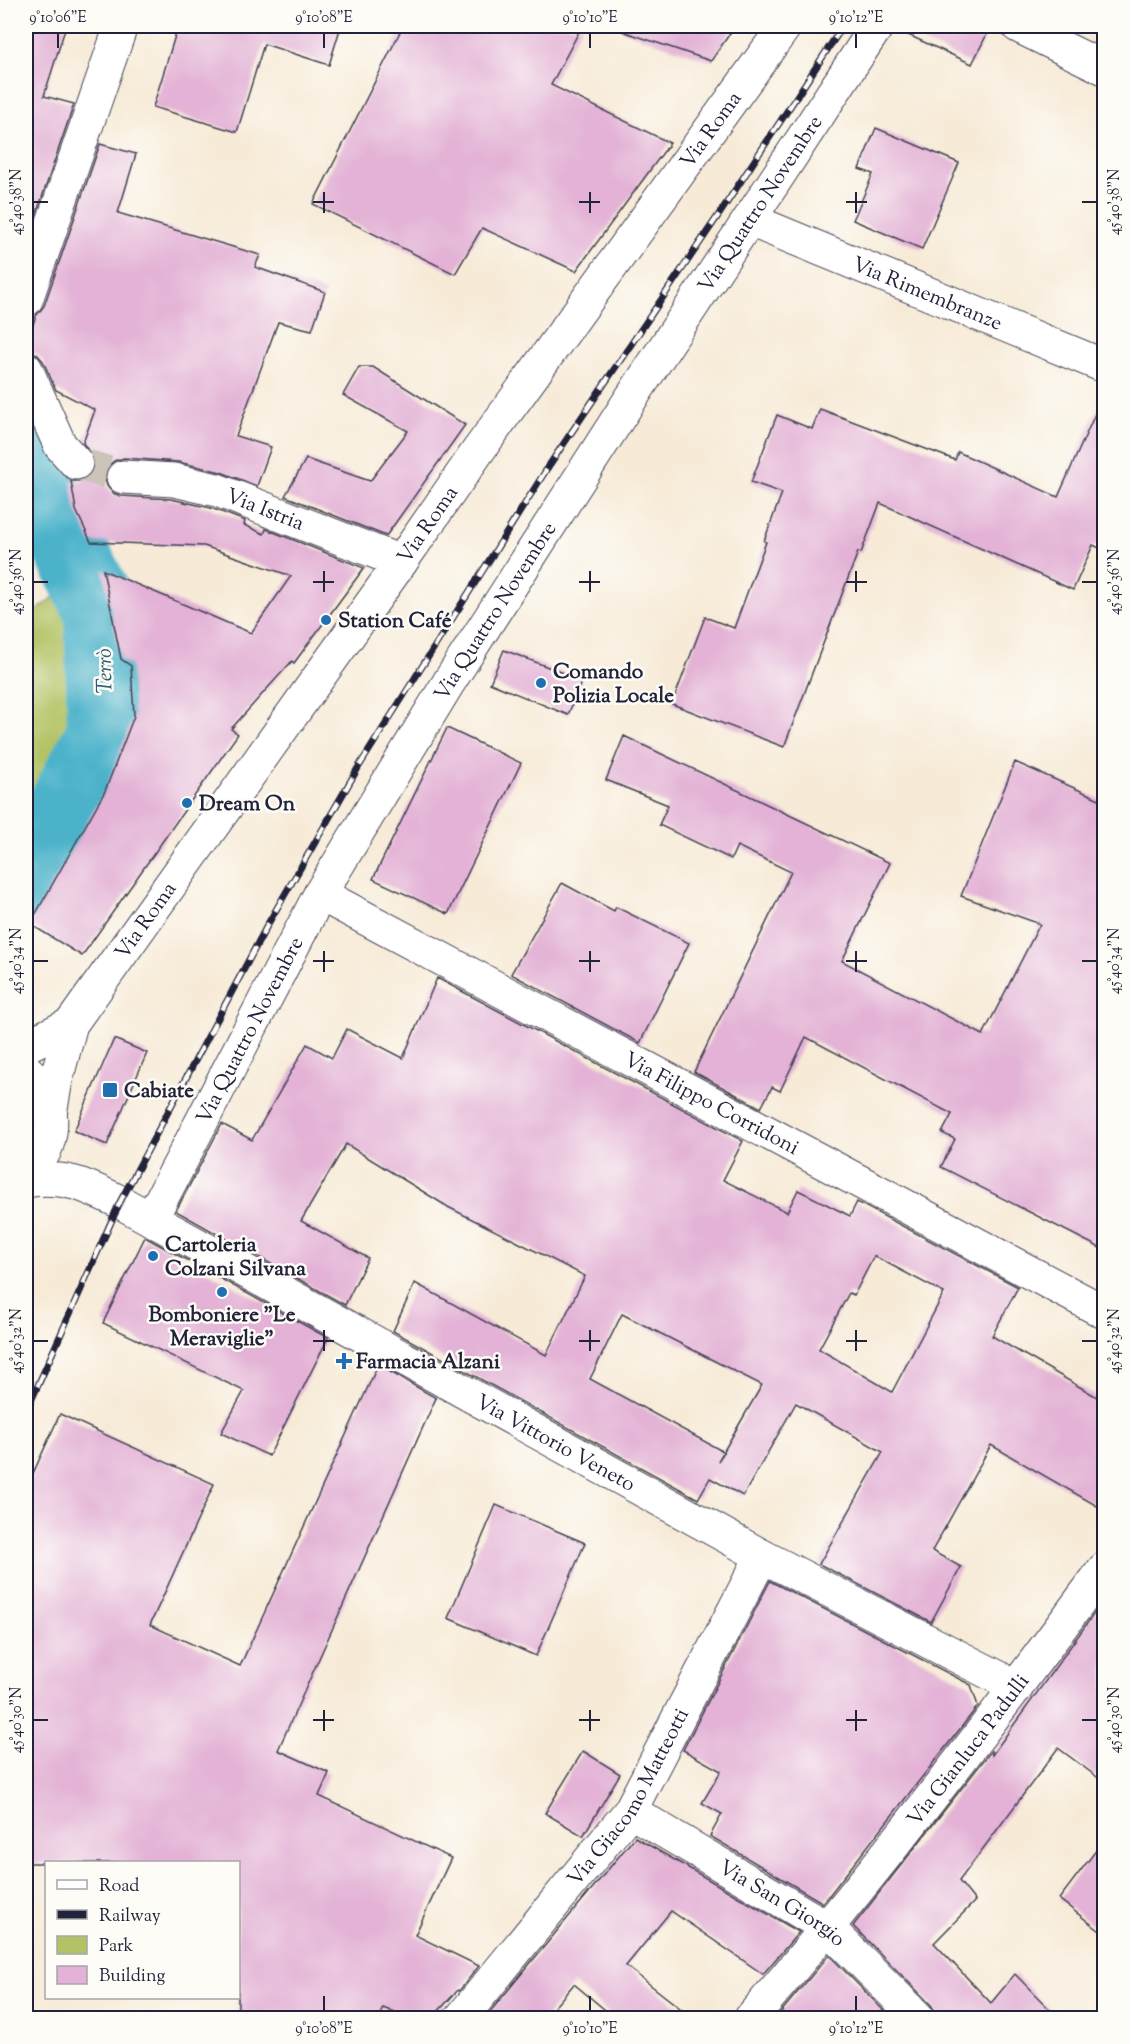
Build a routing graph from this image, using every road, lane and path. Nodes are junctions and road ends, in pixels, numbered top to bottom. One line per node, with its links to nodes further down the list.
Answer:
1 (121, 26): 7 (street)
2 (785, 26): 12 (street, Via Roma)
3 (878, 26): 6 (street, Via Quattro Novembre)
4 (1018, 26): 5 (street)
5 (1104, 68)
6 (750, 220): 8 (street, Via Rimembranze); 13 (street, Via Quattro Novembre)
7 (26, 300)
8 (1104, 366)
9 (26, 369): 10 (street)
10 (76, 463)
11 (123, 477): 12 (street, Via Istria)
12 (401, 561): 14 (street, Via Roma)
13 (320, 894): 21 (street, Via Quattro Novembre); 22 (street, Via Filippo Corridoni)
14 (71, 1024): 15 (street, Via Roma); 17 (street, Via Roma)
15 (26, 1046)
16 (26, 1070): 17 (street, Via Vittorio Veneto)
17 (51, 1120): 18 (street, Via Roma); 20 (street, Via Vittorio Veneto)
18 (26, 1175)
19 (26, 1181): 20 (street, Via Vittorio Veneto)
20 (98, 1191): 21 (street, Via Vittorio Veneto)
21 (151, 1219): 23 (street, Via Vittorio Veneto)
22 (1104, 1312)
23 (762, 1556): 25 (street, Via Vittorio Veneto); 26 (street, Via Giacomo Matteotti)
24 (1104, 1569): 25 (street, Via Gianluca Padulli)
25 (1017, 1687): 27 (street, Via Gianluca Padulli)
26 (630, 1811): 27 (street, Via San Giorgio); 28 (street, Via Giacomo Matteotti)
27 (828, 1928): 29 (street, Via Gianluca Padulli); 30 (street, Via San Giorgio)
28 (461, 2019)
29 (750, 2019)
30 (918, 2019)

